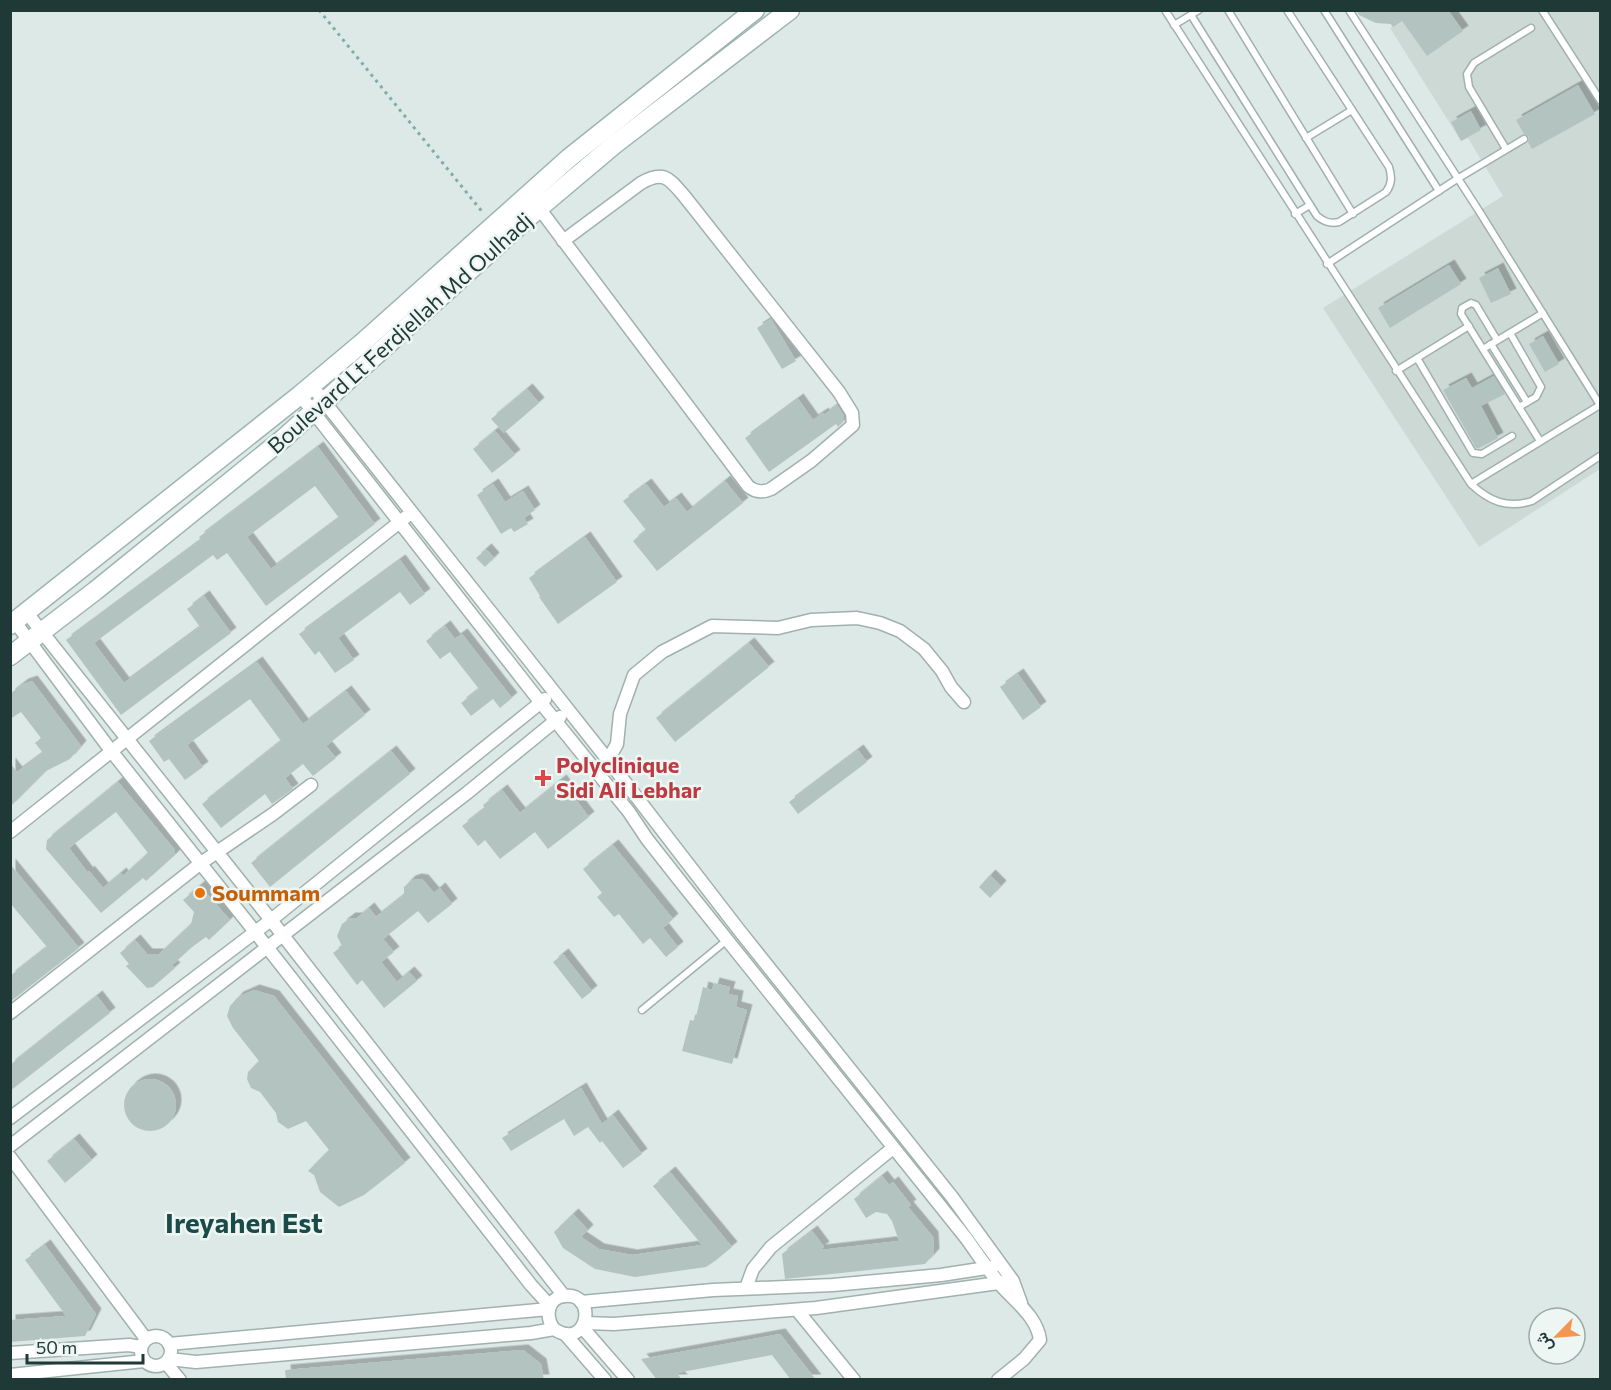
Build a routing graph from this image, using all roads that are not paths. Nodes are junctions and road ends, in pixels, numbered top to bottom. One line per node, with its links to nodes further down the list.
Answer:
1 (755, 10): 18 (street, Boulevard Lt Ferdjellah Md Oulhadj)
2 (790, 10): 19 (street, Boulevard Lt Ferdjellah Md Oulhadj)
3 (1165, 10): 11 (lane)
4 (1198, 10): 10 (lane)
5 (1228, 10): 15 (lane)
6 (1287, 10): 14 (lane)
7 (1324, 10): 21 (lane)
8 (1349, 10): 20 (lane)
9 (1542, 10): 13 (lane)
10 (1191, 15): 11 (lane); 22 (lane)
11 (1174, 25): 25 (lane)
12 (1531, 28): 17 (lane)
13 (1600, 100)
14 (1352, 110): 15 (lane); 24 (lane)
15 (1306, 138): 24 (lane)
16 (1524, 139): 17 (lane)
17 (1506, 149): 20 (lane)
18 (569, 158): 19 (street); 26 (street, Boulevard Lt Ferdjellah Md Oulhadj)
19 (581, 172): 23 (street, Boulevard Lt Ferdjellah Md Oulhadj)
20 (1457, 179): 21 (lane); 30 (lane)
21 (1439, 191): 29 (lane)
22 (1310, 205): 24 (lane); 25 (lane)
23 (539, 208): 27 (street); 28 (street, Boulevard Lt Ferdjellah Md Oulhadj)
24 (1353, 213)
25 (1295, 214): 29 (lane)
26 (487, 230): 28 (street); 37 (street, Boulevard Lt Ferdjellah Md Oulhadj)
27 (563, 241): 27 (street)
28 (494, 249): 40 (street, Boulevard Lt Ferdjellah Md Oulhadj)
29 (1327, 264): 36 (lane)
30 (1543, 314): 32 (lane); 39 (lane)
31 (1469, 326): 33 (lane); 34 (lane); 35 (lane)
32 (1510, 333): 33 (lane); 38 (lane)
33 (1494, 342): 34 (lane); 38 (lane)
34 (1483, 349): 41 (lane)
35 (1417, 358): 36 (lane); 42 (lane)
36 (1396, 371): 45 (lane)
37 (306, 390): 40 (street); 48 (street, Boulevard Lt Ferdjellah Md Oulhadj)
38 (1527, 402): 41 (lane)
39 (1600, 405): 43 (lane)
40 (319, 407): 46 (street); 47 (street); 49 (street, Boulevard Lt Ferdjellah Md Oulhadj)
41 (1519, 407): 43 (lane)
42 (1512, 436)
43 (1540, 441): 45 (lane)
44 (1600, 456): 45 (lane)
45 (1471, 484)
46 (411, 512): 47 (street); 51 (street)
47 (400, 522): 53 (street); 56 (street)
48 (17, 620): 49 (street)
49 (35, 637): 50 (street, Boulevard Lt Ferdjellah Md Oulhadj); 56 (street); 57 (street)
50 (10, 656)
51 (554, 692): 53 (street); 54 (street)
52 (964, 702): 58 (street)
53 (541, 703): 55 (street); 63 (street)
54 (568, 711): 55 (street); 58 (street)
55 (555, 721): 65 (street); 66 (street)
56 (126, 739): 57 (street); 61 (street)
57 (112, 752): 60 (street); 62 (street)
58 (608, 760): 74 (street)
59 (311, 785): 61 (street)
60 (10, 832)
61 (216, 852): 62 (street); 63 (street)
62 (201, 863): 64 (street); 69 (street)
63 (271, 920): 64 (street); 65 (street)
64 (255, 932): 67 (street); 70 (street)
65 (283, 935): 67 (street); 79 (street)
66 (728, 940): 68 (lane); 72 (street)
67 (267, 947): 71 (street); 81 (street)
68 (642, 1010)
69 (10, 1012)
70 (10, 1118)
71 (10, 1146)
72 (893, 1148): 75 (street); 78 (street)
73 (10, 1157): 86 (street)
74 (1003, 1266): 75 (street); 76 (street)
75 (988, 1268): 77 (street); 78 (street)
76 (1013, 1281): 77 (street); 82 (street)
77 (999, 1283): 82 (street); 83 (street)
78 (746, 1288): 80 (street)
79 (564, 1296): 80 (street); 81 (street)
80 (581, 1302): 84 (street)
81 (549, 1307): 85 (street); 87 (street)
82 (1022, 1307): 96 (street)
83 (797, 1310): 84 (street); 95 (street)
84 (583, 1325): 85 (street); 94 (street)
85 (559, 1331): 90 (street); 93 (street)
86 (144, 1343): 87 (street); 88 (street); 89 (street)
87 (169, 1344): 90 (street)
88 (10, 1353)
89 (144, 1361): 90 (street); 91 (street)
90 (168, 1361): 92 (street)
91 (10, 1375)
92 (174, 1378)
93 (604, 1379)
94 (628, 1380)
95 (854, 1380)
96 (998, 1380)

